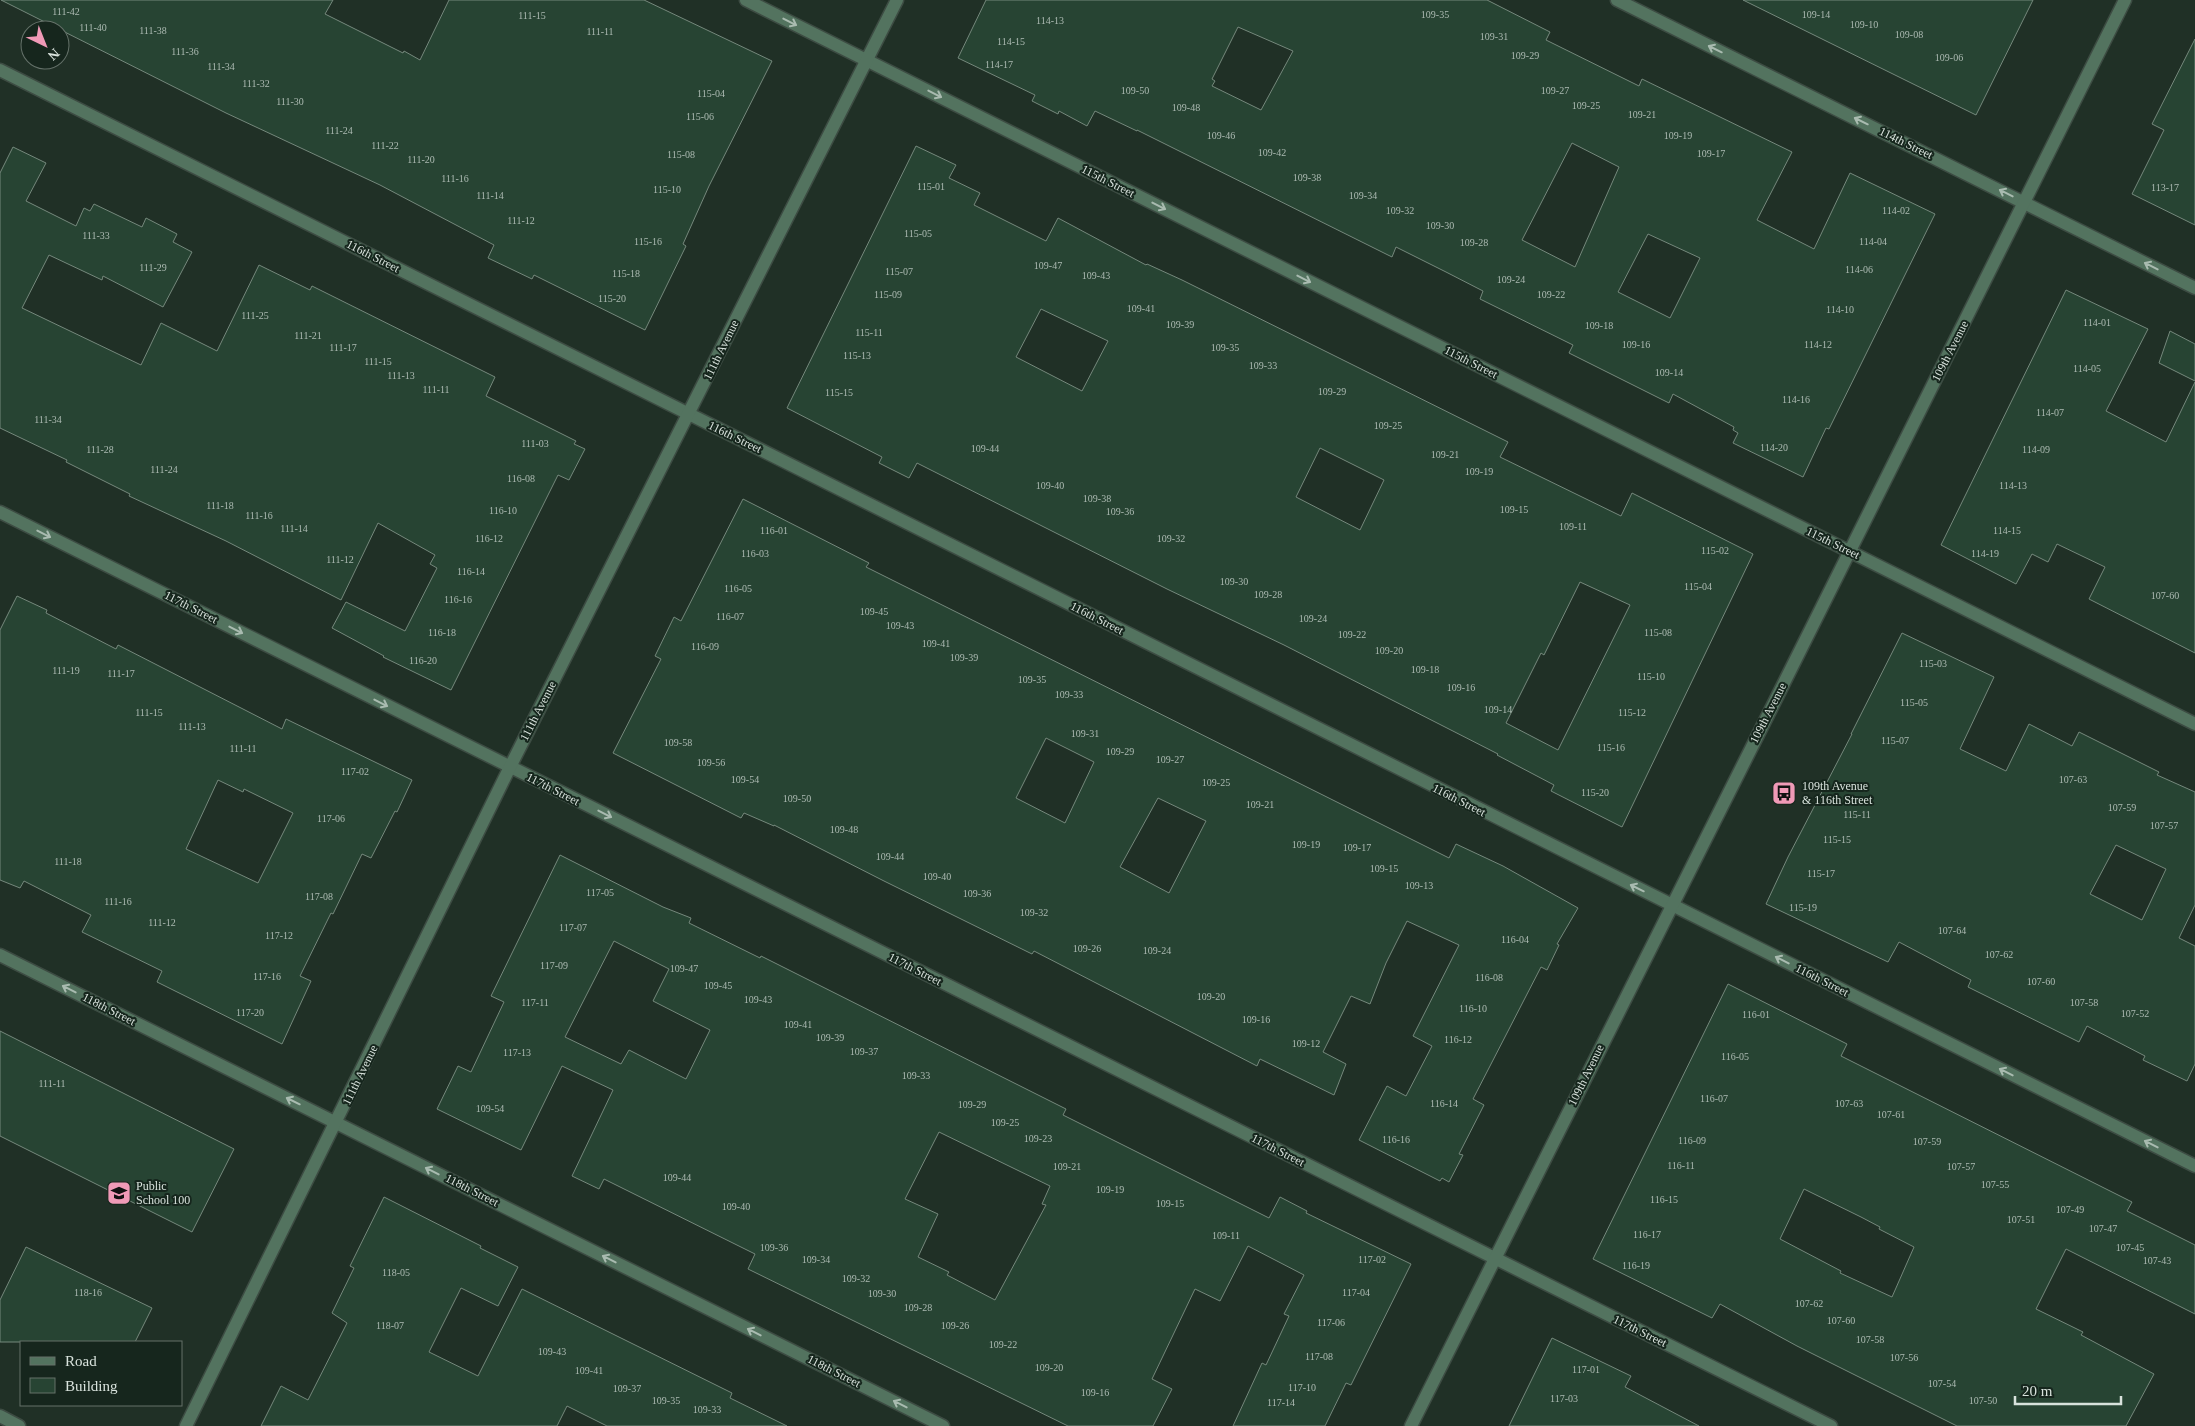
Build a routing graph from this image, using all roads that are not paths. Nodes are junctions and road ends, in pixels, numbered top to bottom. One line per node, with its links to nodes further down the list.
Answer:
1 (746, 0): 5 (street, 115th Street, one-way to 5)
2 (897, 0): 5 (street, 111th Avenue)
3 (1617, 0): 7 (street, 114th Street, one-way to 3)
4 (2125, 0): 7 (street, 109th Avenue)
5 (866, 60): 9 (street, 111th Avenue); 11 (street, 115th Street, one-way to 11)
6 (0, 70): 9 (street, 116th Street)
7 (2025, 202): 8 (street, 114th Street, one-way to 7); 11 (street, 109th Avenue)
8 (2195, 288)
9 (689, 414): 13 (street, 111th Avenue); 14 (street, 116th Street, one-way to 9)
10 (0, 512): 13 (street, 117th Street, one-way to 13)
11 (1850, 552): 12 (street, 115th Street); 14 (street, 109th Avenue)
12 (2195, 724)
13 (510, 767): 16 (street, 111th Avenue); 18 (street, 117th Street, one-way to 18)
14 (1671, 905): 17 (street, 116th Street, one-way to 14); 18 (street, 109th Avenue)
15 (0, 955): 16 (street, 118th Street, one-way to 15)
16 (337, 1123): 21 (street, 111th Avenue); 22 (street, 118th Street, one-way to 16)
17 (2195, 1166)
18 (1495, 1258): 23 (street, 109th Avenue); 24 (street, 117th Street)
19 (0, 1416): 20 (street)
20 (19, 1426)
21 (186, 1426)
22 (943, 1426)
23 (1411, 1426)
24 (1831, 1426)

